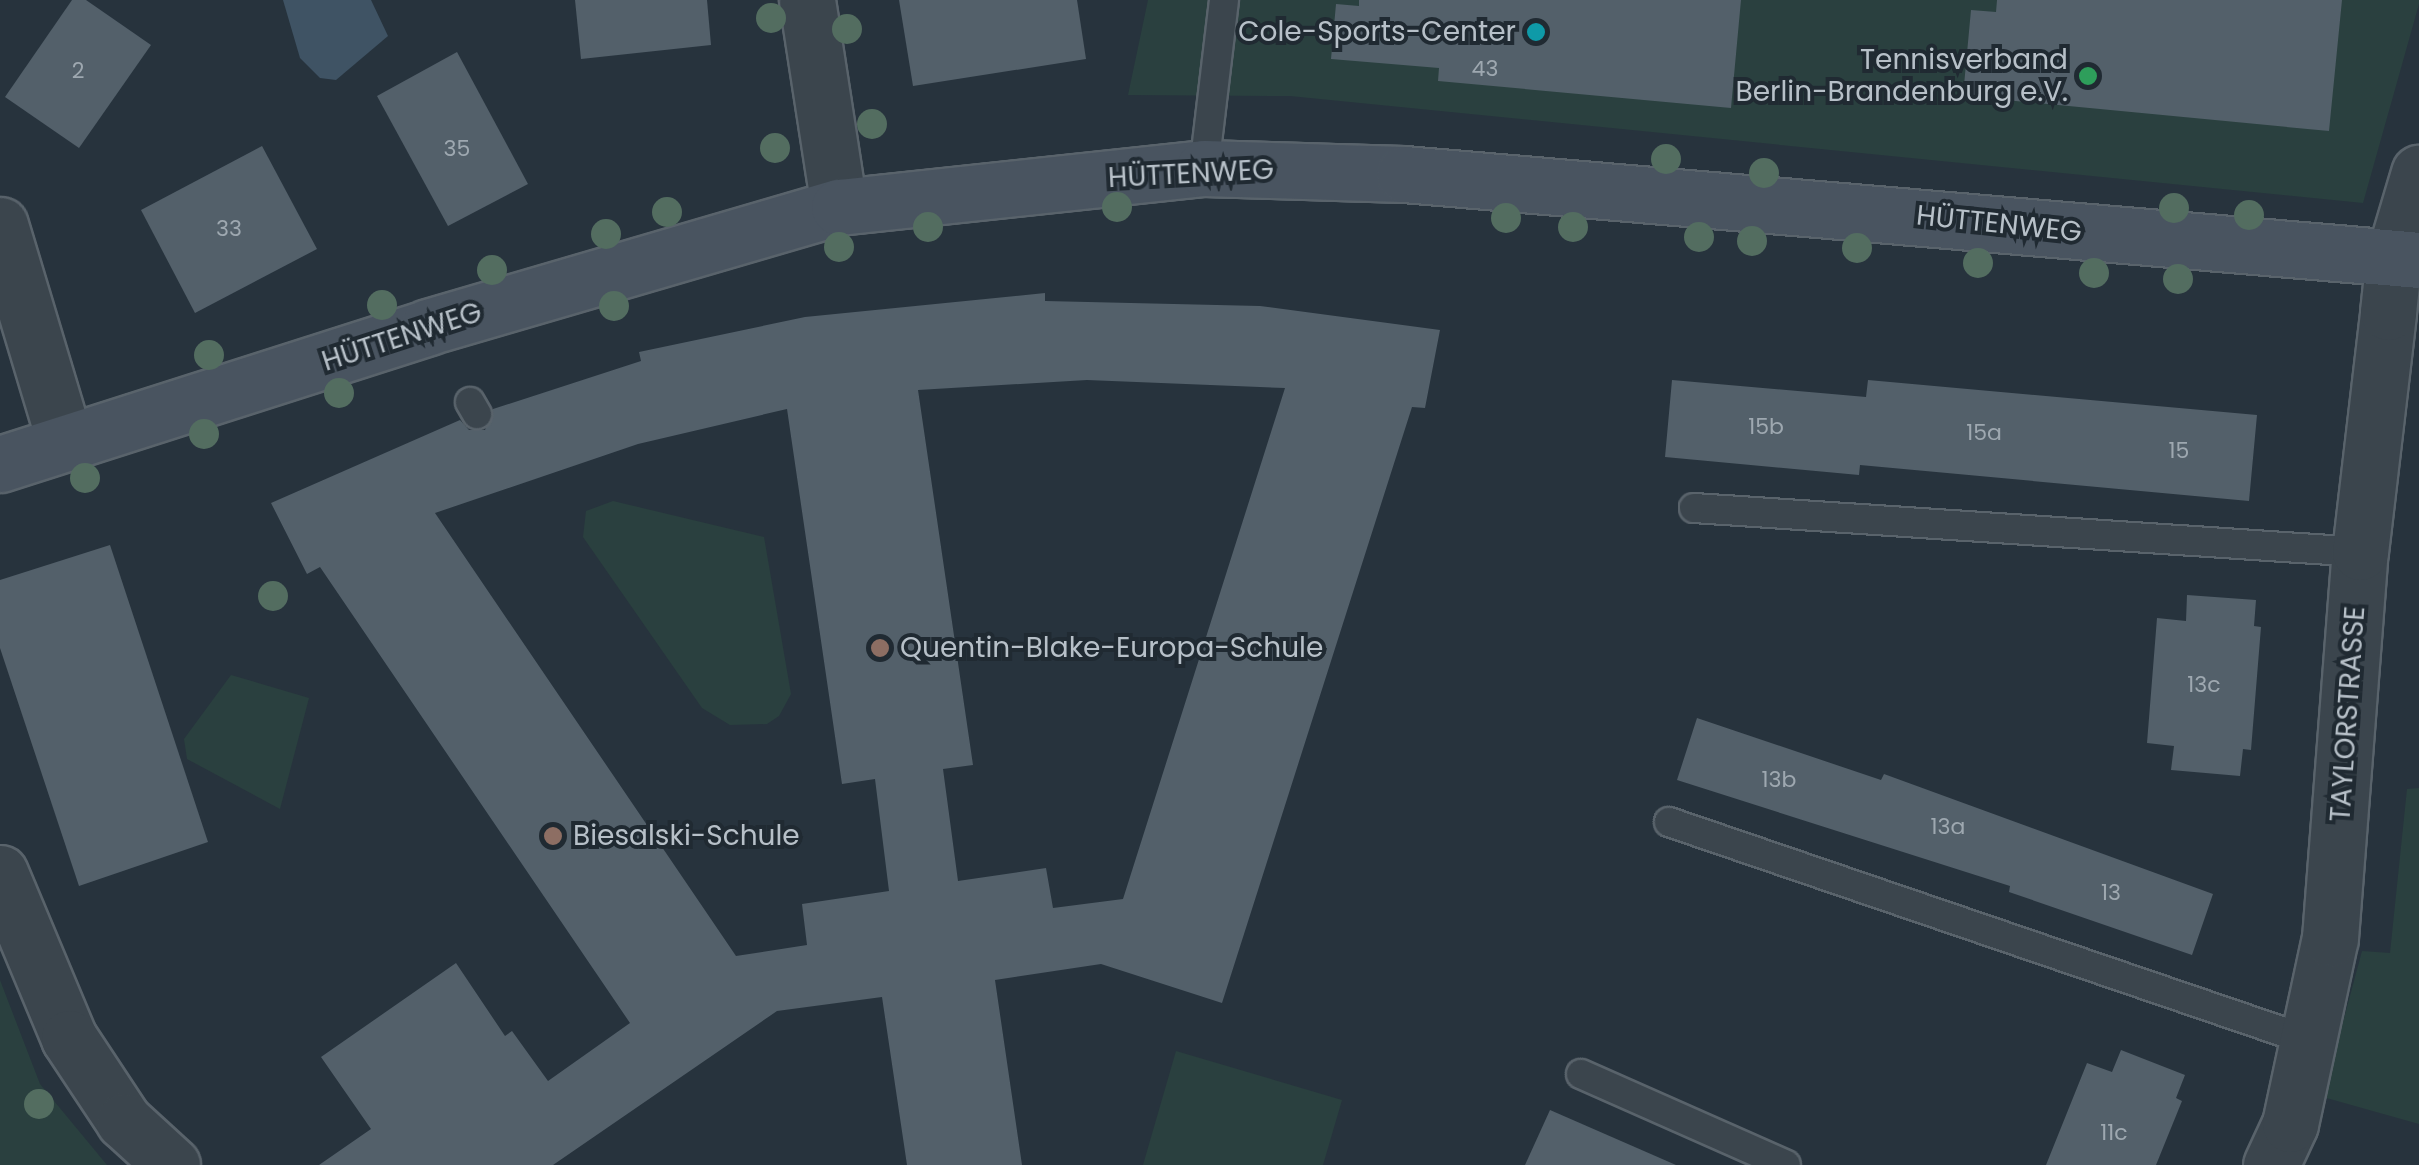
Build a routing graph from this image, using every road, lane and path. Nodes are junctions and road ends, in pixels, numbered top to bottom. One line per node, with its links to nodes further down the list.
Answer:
1 (807, 0): 5 (street)
2 (1224, 0): 3 (lane)
3 (1204, 168): 5 (main road, HÜTTENWEG); 7 (main road, HÜTTENWEG)
4 (2419, 173): 7 (street, TAYLORSTRASSE)
5 (839, 207): 8 (main road, HÜTTENWEG)
6 (0, 225): 8 (street)
7 (2407, 259): 11 (street, TAYLORSTRASSE)
8 (65, 442): 9 (main road, HÜTTENWEG)
9 (0, 464)
10 (1694, 508): 11 (lane)
11 (2360, 552): 14 (street, TAYLORSTRASSE)
12 (1668, 822): 14 (lane)
13 (0, 873): 16 (street)
14 (2310, 1041): 18 (street, TAYLORSTRASSE)
15 (1580, 1074): 17 (lane)
16 (172, 1165)
17 (1786, 1165)
18 (2271, 1165)

